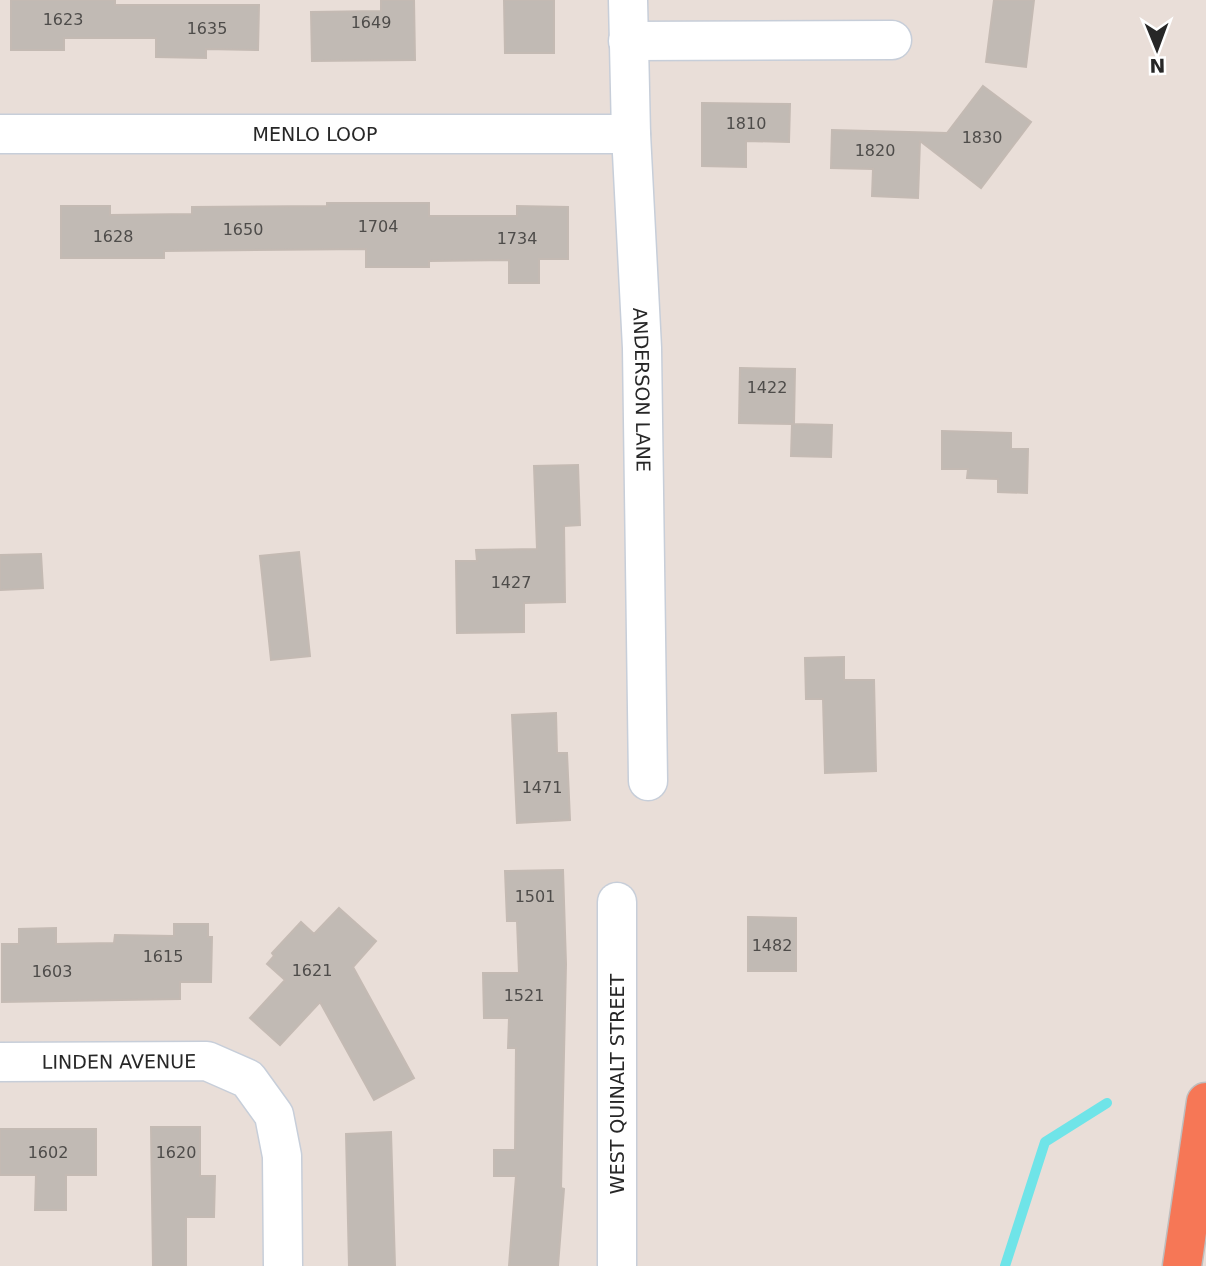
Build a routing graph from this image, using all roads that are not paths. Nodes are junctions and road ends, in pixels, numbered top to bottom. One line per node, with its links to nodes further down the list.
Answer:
1 (628, 0): 3 (street, ANDERSON LANE)
2 (892, 40): 3 (street)
3 (628, 41): 5 (street, ANDERSON LANE)
4 (0, 134): 5 (street, MENLO LOOP)
5 (631, 134): 6 (street, ANDERSON LANE)
6 (648, 781)
7 (617, 902): 11 (street, WEST QUINALT STREET)
8 (0, 1062): 10 (street, LINDEN AVENUE)
9 (1206, 1102): 12 (highway)
10 (283, 1266)
11 (617, 1266)
12 (1182, 1266)

